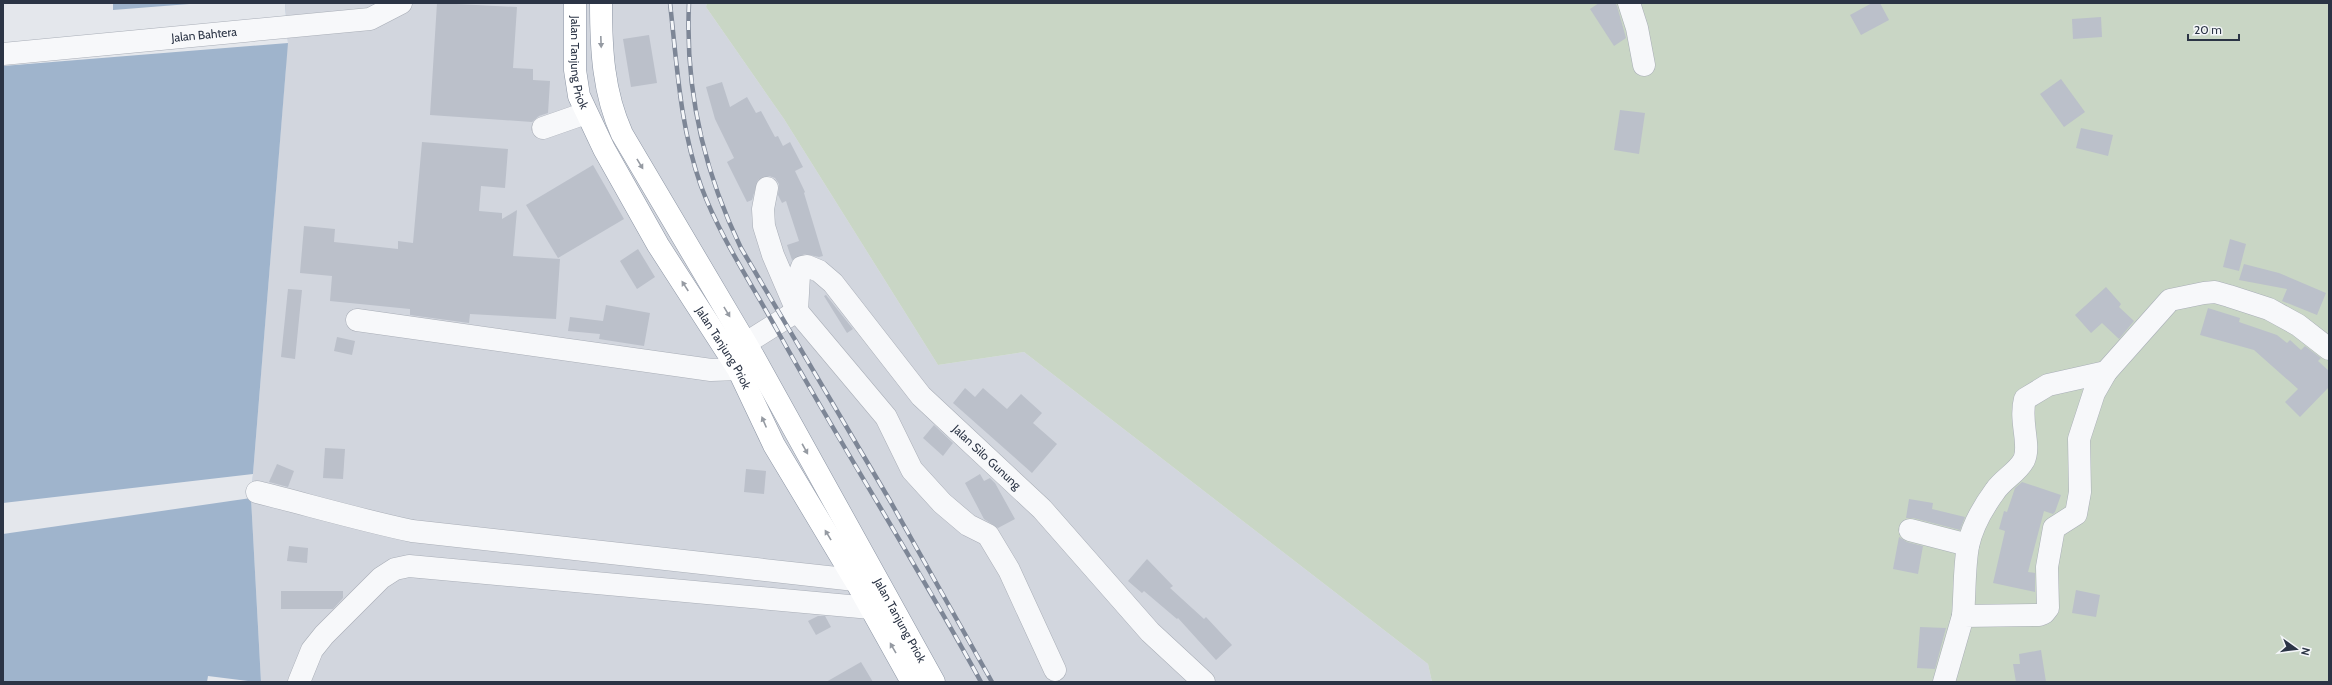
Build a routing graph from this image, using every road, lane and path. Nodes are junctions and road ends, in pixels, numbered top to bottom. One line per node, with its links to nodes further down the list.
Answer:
1 (402, 3): 5 (street, Jalan Bahtera)
2 (575, 3): 7 (highway, Jalan Tanjung Priok)
3 (601, 3): 13 (highway, Jalan Tanjung Priok, one-way to 13)
4 (1629, 3): 6 (street)
5 (3, 54)
6 (1644, 65)
7 (586, 113): 8 (street); 13 (highway, Jalan Tanjung Priok, one-way to 7)
8 (543, 128)
9 (766, 188): 10 (street)
10 (797, 311): 13 (street); 21 (street); 25 (street, Jalan Silo Gunung)
11 (357, 320): 13 (street)
12 (2329, 349): 14 (street)
13 (746, 357): 18 (highway, Jalan Tanjung Priok, one-way to 13); 24 (highway, Jalan Tanjung Priok, one-way to 24)
14 (2106, 372): 17 (street); 20 (street)
15 (257, 492): 18 (street)
16 (1910, 530): 17 (street)
17 (1968, 545): 20 (street)
18 (855, 580): 19 (highway, Jalan Tanjung Priok)
19 (871, 608): 22 (street); 23 (highway, Jalan Tanjung Priok, one-way to 19)
20 (1963, 616): 26 (street)
21 (1055, 670)
22 (299, 682)
23 (912, 682)
24 (934, 682)
25 (1204, 682)
26 (1944, 682)

